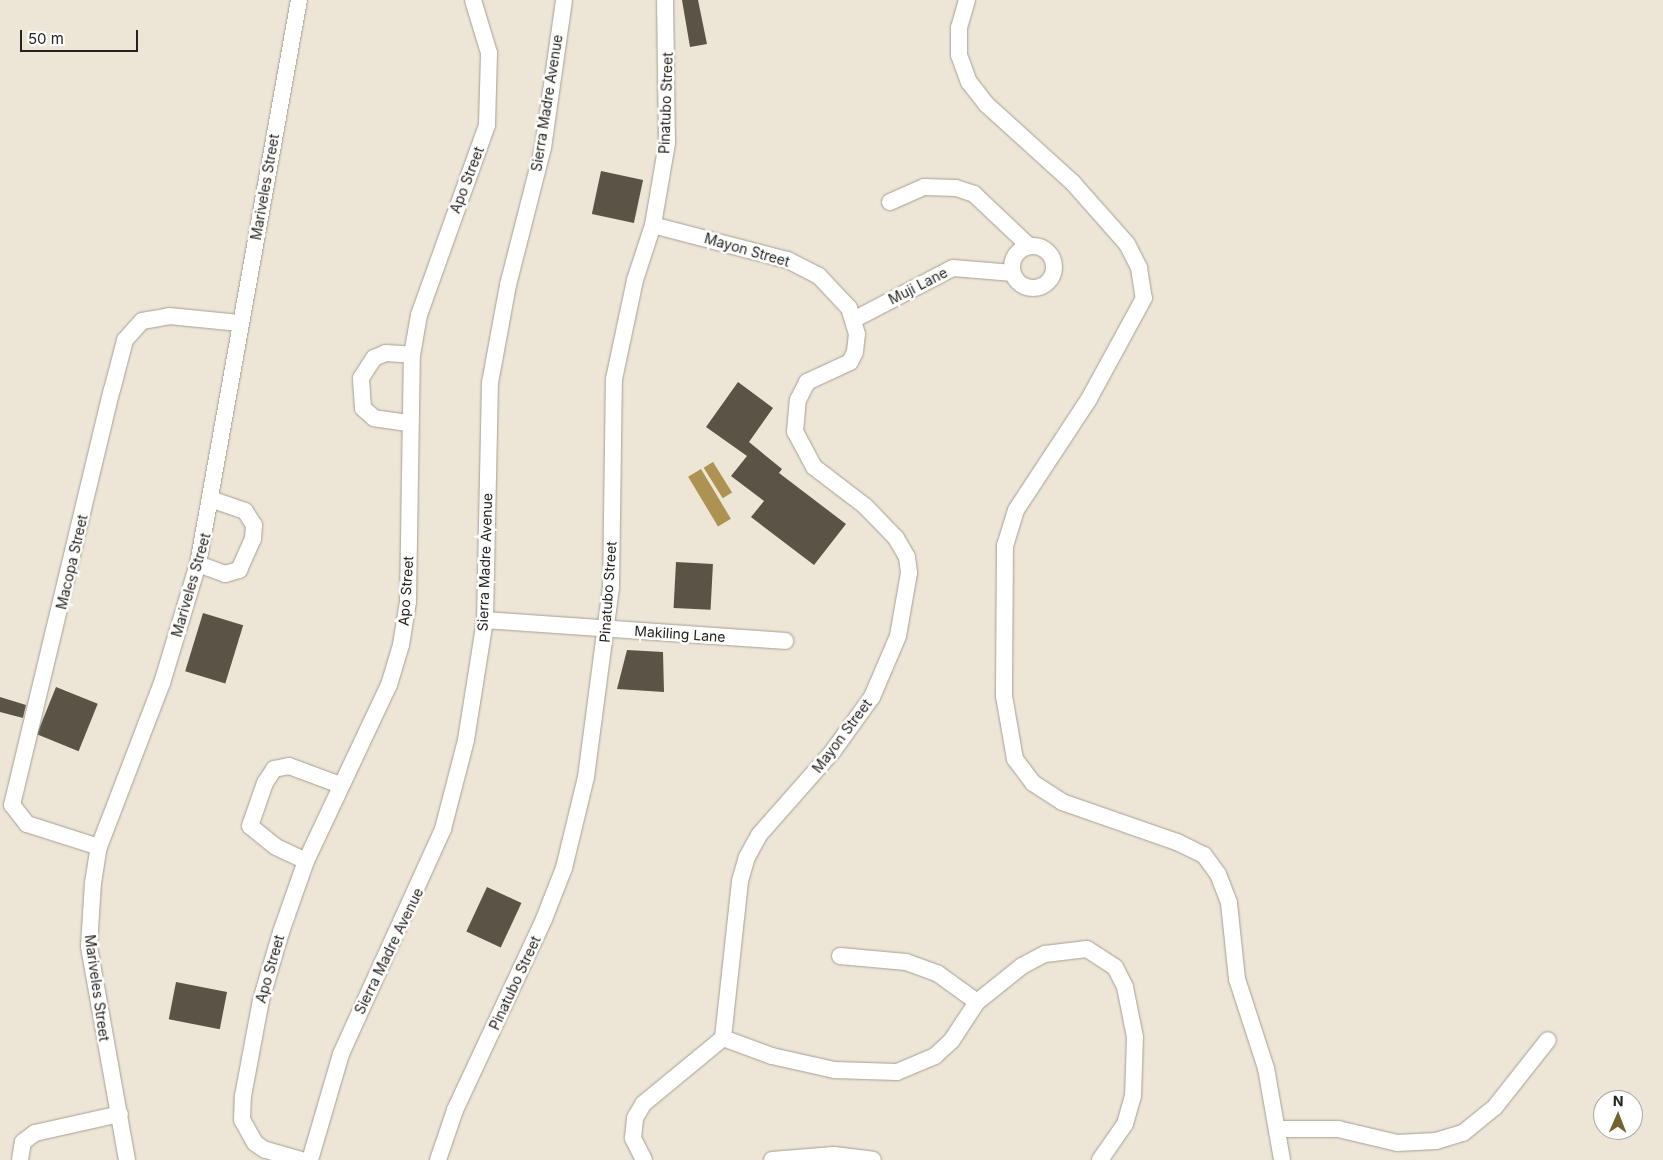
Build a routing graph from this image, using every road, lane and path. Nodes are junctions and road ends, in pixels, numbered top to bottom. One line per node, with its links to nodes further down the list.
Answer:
1 (299, 0): 11 (street, Mariveles Street)
2 (473, 0): 12 (street, Apo Street)
3 (564, 0): 16 (street, Sierra Madre Avenue)
4 (665, 0): 7 (street, Pinatubo Street)
5 (967, 0): 27 (street)
6 (890, 202): 8 (street)
7 (653, 225): 10 (street, Mayon Street); 17 (street, Pinatubo Street)
8 (1029, 246): 9 (street); 9 (street)
9 (1013, 273): 10 (street, Muji Lane)
10 (855, 319): 24 (street, Mayon Street)
11 (240, 323): 14 (street, Mariveles Street); 20 (street, Macopa Street)
12 (412, 355): 13 (street, Apo Street); 13 (street)
13 (408, 423): 19 (street, Apo Street)
14 (213, 500): 15 (street, Mariveles Street); 15 (street)
15 (198, 564): 20 (street, Mariveles Street)
16 (485, 620): 17 (street, Makiling Lane); 32 (street, Sierra Madre Avenue)
17 (606, 629): 18 (street, Makiling Lane); 33 (street, Pinatubo Street)
18 (785, 641)
19 (340, 785): 21 (street, Apo Street); 21 (street)
20 (99, 847): 26 (street, Mariveles Street)
21 (306, 861): 31 (street, Apo Street)
22 (840, 956): 23 (street)
23 (977, 1002): 24 (street); 28 (street)
24 (723, 1038): 34 (street)
25 (1548, 1040): 27 (street)
26 (120, 1114): 29 (street); 30 (street, Mariveles Street)
27 (1278, 1129): 37 (street)
28 (1108, 1158)
29 (20, 1160)
30 (127, 1160)
31 (301, 1160)
32 (310, 1160)
33 (438, 1160)
34 (644, 1160)
35 (772, 1160): 36 (street)
36 (873, 1160)
37 (1282, 1160)

